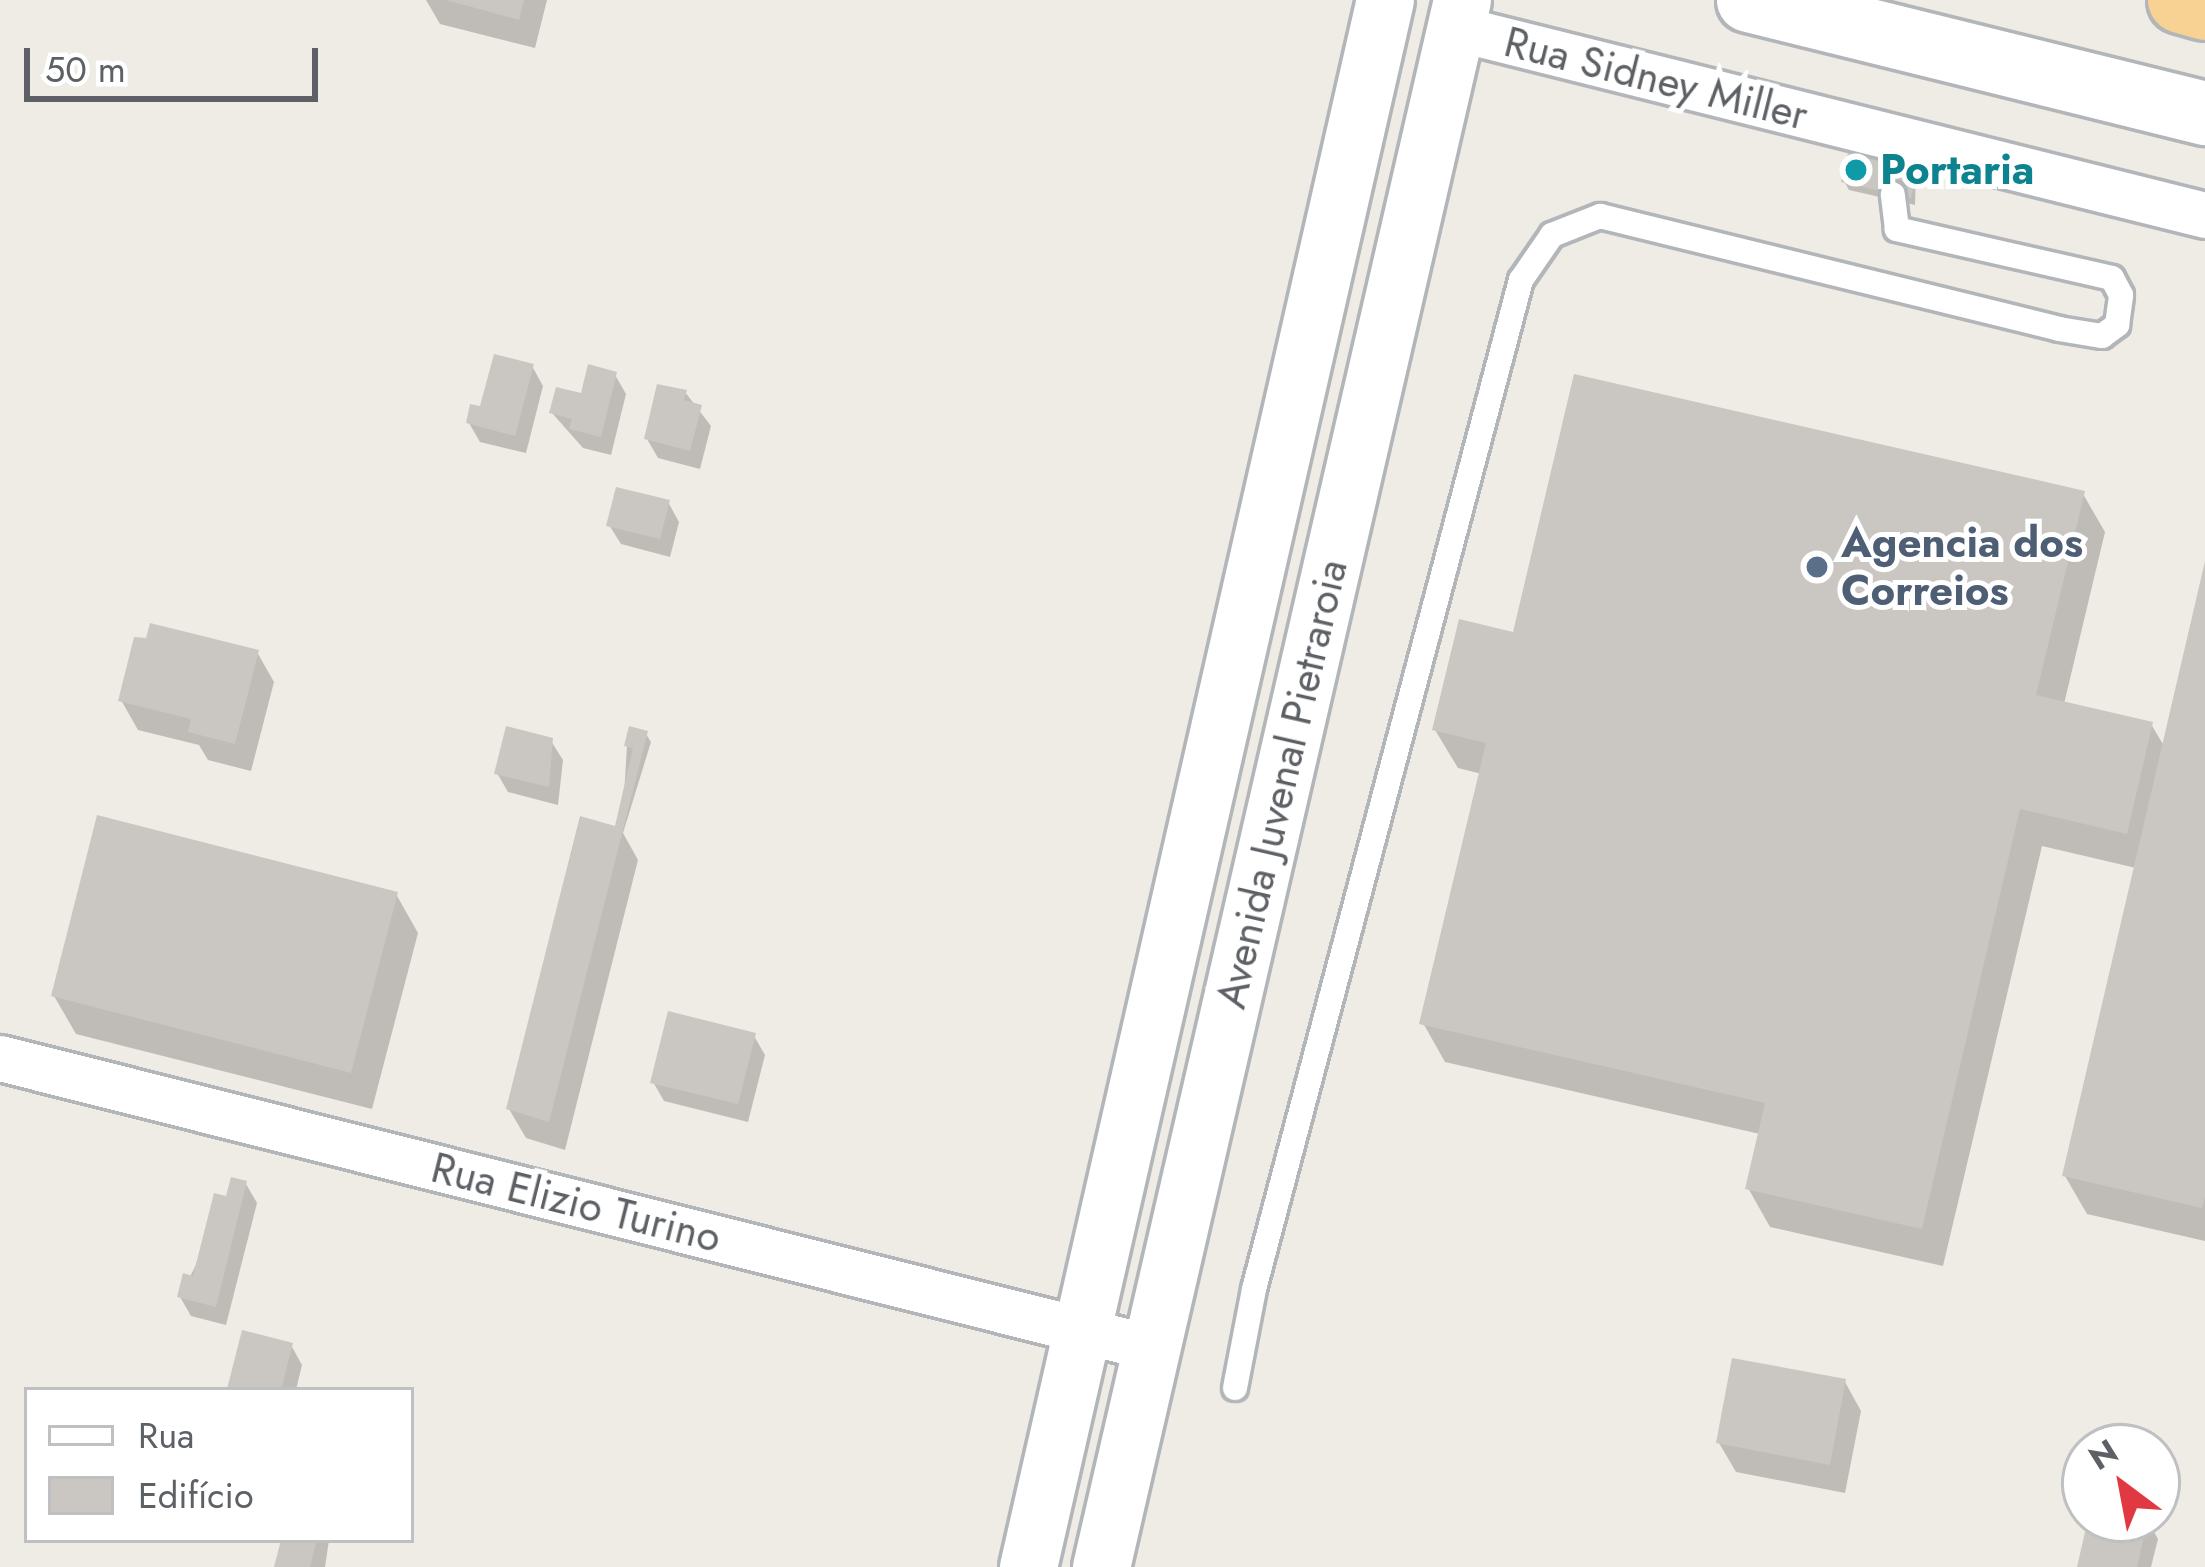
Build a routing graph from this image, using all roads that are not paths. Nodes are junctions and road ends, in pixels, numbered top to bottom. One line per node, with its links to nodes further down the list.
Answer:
1 (1385, 0): 10 (street, Avenida Juvenal Pietraroia)
2 (1748, 0): 6 (main road)
3 (2181, 0): 4 (highway)
4 (2205, 7)
5 (1459, 14): 8 (street, Rua Sidney Miller); 11 (street, Avenida Juvenal Pietraroia)
6 (2205, 113)
7 (1892, 194): 12 (lane)
8 (2205, 215)
9 (0, 1058): 10 (street, Rua Elizio Turino)
10 (1085, 1331): 11 (street, Rua Elizio Turino); 13 (street, Avenida Juvenal Pietraroia)
11 (1153, 1348): 14 (street, Avenida Juvenal Pietraroia)
12 (1235, 1388)
13 (1028, 1567)
14 (1101, 1567)

